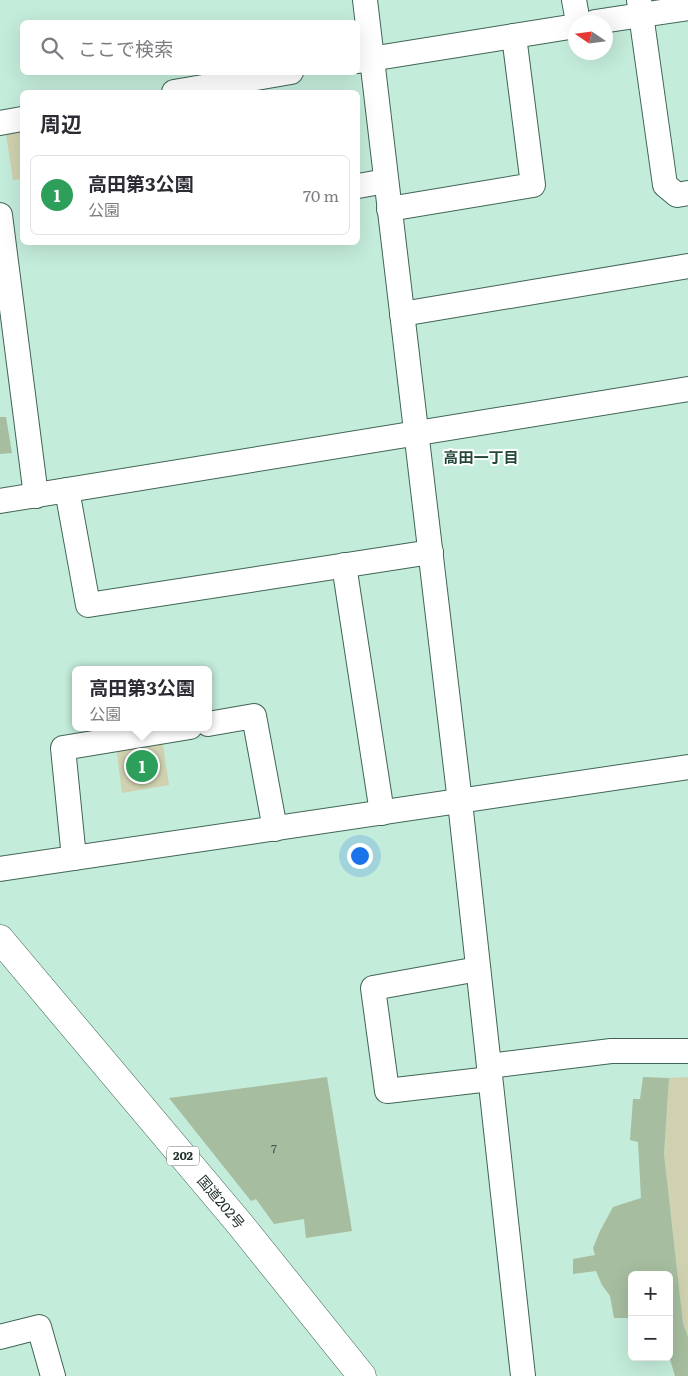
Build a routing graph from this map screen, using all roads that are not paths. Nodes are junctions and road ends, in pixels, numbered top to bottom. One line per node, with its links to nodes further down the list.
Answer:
1 (365, 0): 9 (street)
2 (574, 0): 5 (street)
3 (640, 8): 4 (street); 6 (street); 16 (street)
4 (688, 8)
5 (577, 15)
6 (613, 16)
7 (568, 27): 8 (street)
8 (514, 36): 9 (street); 17 (street)
9 (364, 60): 14 (street)
10 (273, 75): 11 (street)
11 (186, 90)
12 (20, 119): 13 (street)
13 (0, 123)
14 (386, 182): 15 (street); 17 (street)
15 (360, 186)
16 (688, 193)
17 (389, 209): 21 (street)
18 (0, 215): 19 (street)
19 (13, 241): 22 (street)
20 (688, 266): 21 (street)
21 (402, 314): 24 (street)
22 (9, 354): 26 (street)
23 (688, 389): 24 (street)
24 (416, 432): 25 (street); 28 (street)
25 (67, 490): 26 (street); 29 (street)
26 (36, 496): 27 (street)
27 (0, 501)
28 (430, 552): 29 (street); 33 (street)
29 (344, 565): 34 (street)
30 (212, 723): 35 (street)
31 (166, 731): 36 (street)
32 (688, 767): 33 (street)
33 (460, 802): 34 (street); 39 (street)
34 (382, 813): 35 (street)
35 (275, 829): 36 (street)
36 (74, 858): 37 (street)
37 (0, 869)
38 (0, 939): 44 (highway, 国道202号 / 202)
39 (478, 969): 41 (street); 41 (street)
40 (688, 1051): 41 (street)
41 (489, 1073): 45 (street)
42 (0, 1337): 43 (street)
43 (53, 1376)
44 (362, 1376)
45 (523, 1376)

